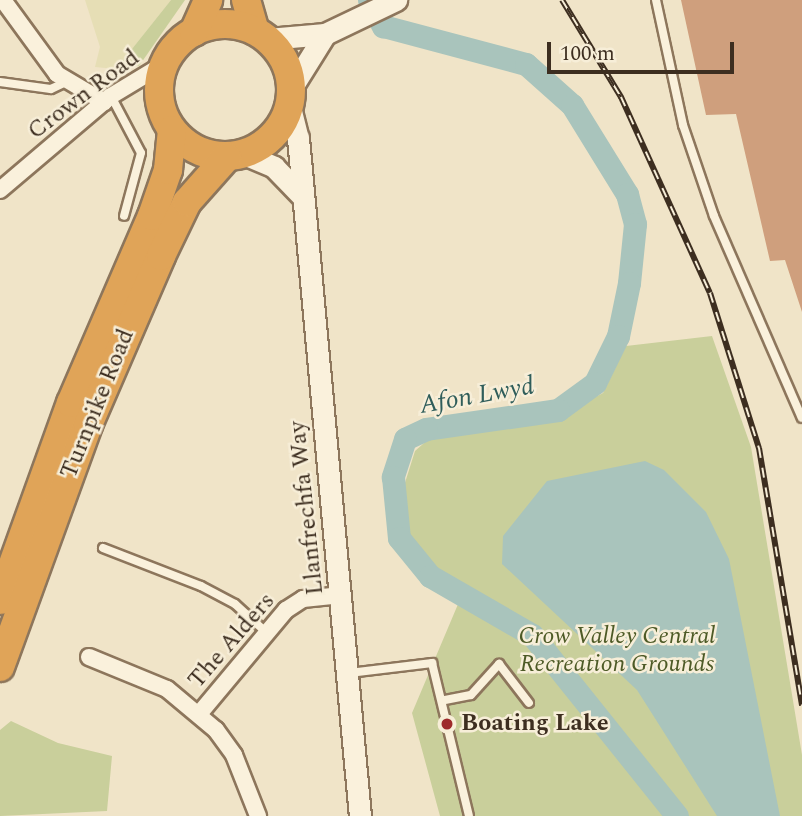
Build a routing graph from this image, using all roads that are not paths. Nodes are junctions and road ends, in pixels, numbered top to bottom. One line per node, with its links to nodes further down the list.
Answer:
1 (3, 0): 10 (street)
2 (208, 0): 6 (highway)
3 (247, 0): 8 (highway)
4 (396, 0): 7 (street)
5 (656, 0): 19 (lane)
6 (194, 32): 8 (highway); 9 (highway)
7 (325, 34): 8 (street); 12 (street)
8 (262, 35): 12 (highway)
9 (164, 64): 13 (street, Crown Road); 14 (highway)
10 (68, 81): 11 (lane); 13 (street)
11 (0, 82)
12 (291, 97): 15 (highway); 17 (street, Llanfrechfa Way)
13 (107, 99): 16 (street, Crown Road); 18 (lane)
14 (172, 130): 15 (highway); 22 (highway, Turnpike Road)
15 (236, 155): 17 (street); 25 (highway, Turnpike Road)
16 (0, 190)
17 (301, 195): 21 (street, Llanfrechfa Way)
18 (124, 216)
19 (802, 418)
20 (103, 548): 23 (lane)
21 (342, 595): 23 (street, The Alders); 26 (street, Llanfrechfa Way)
22 (0, 600)
23 (267, 633): 29 (street, The Alders)
24 (89, 657): 29 (street, The Alders)
25 (0, 667)
26 (349, 673): 27 (lane); 31 (street, Llanfrechfa Way)
27 (445, 700): 28 (lane); 32 (lane)
28 (529, 703)
29 (199, 713): 30 (street, The Alders)
30 (258, 816)
31 (359, 816)
32 (469, 816)

